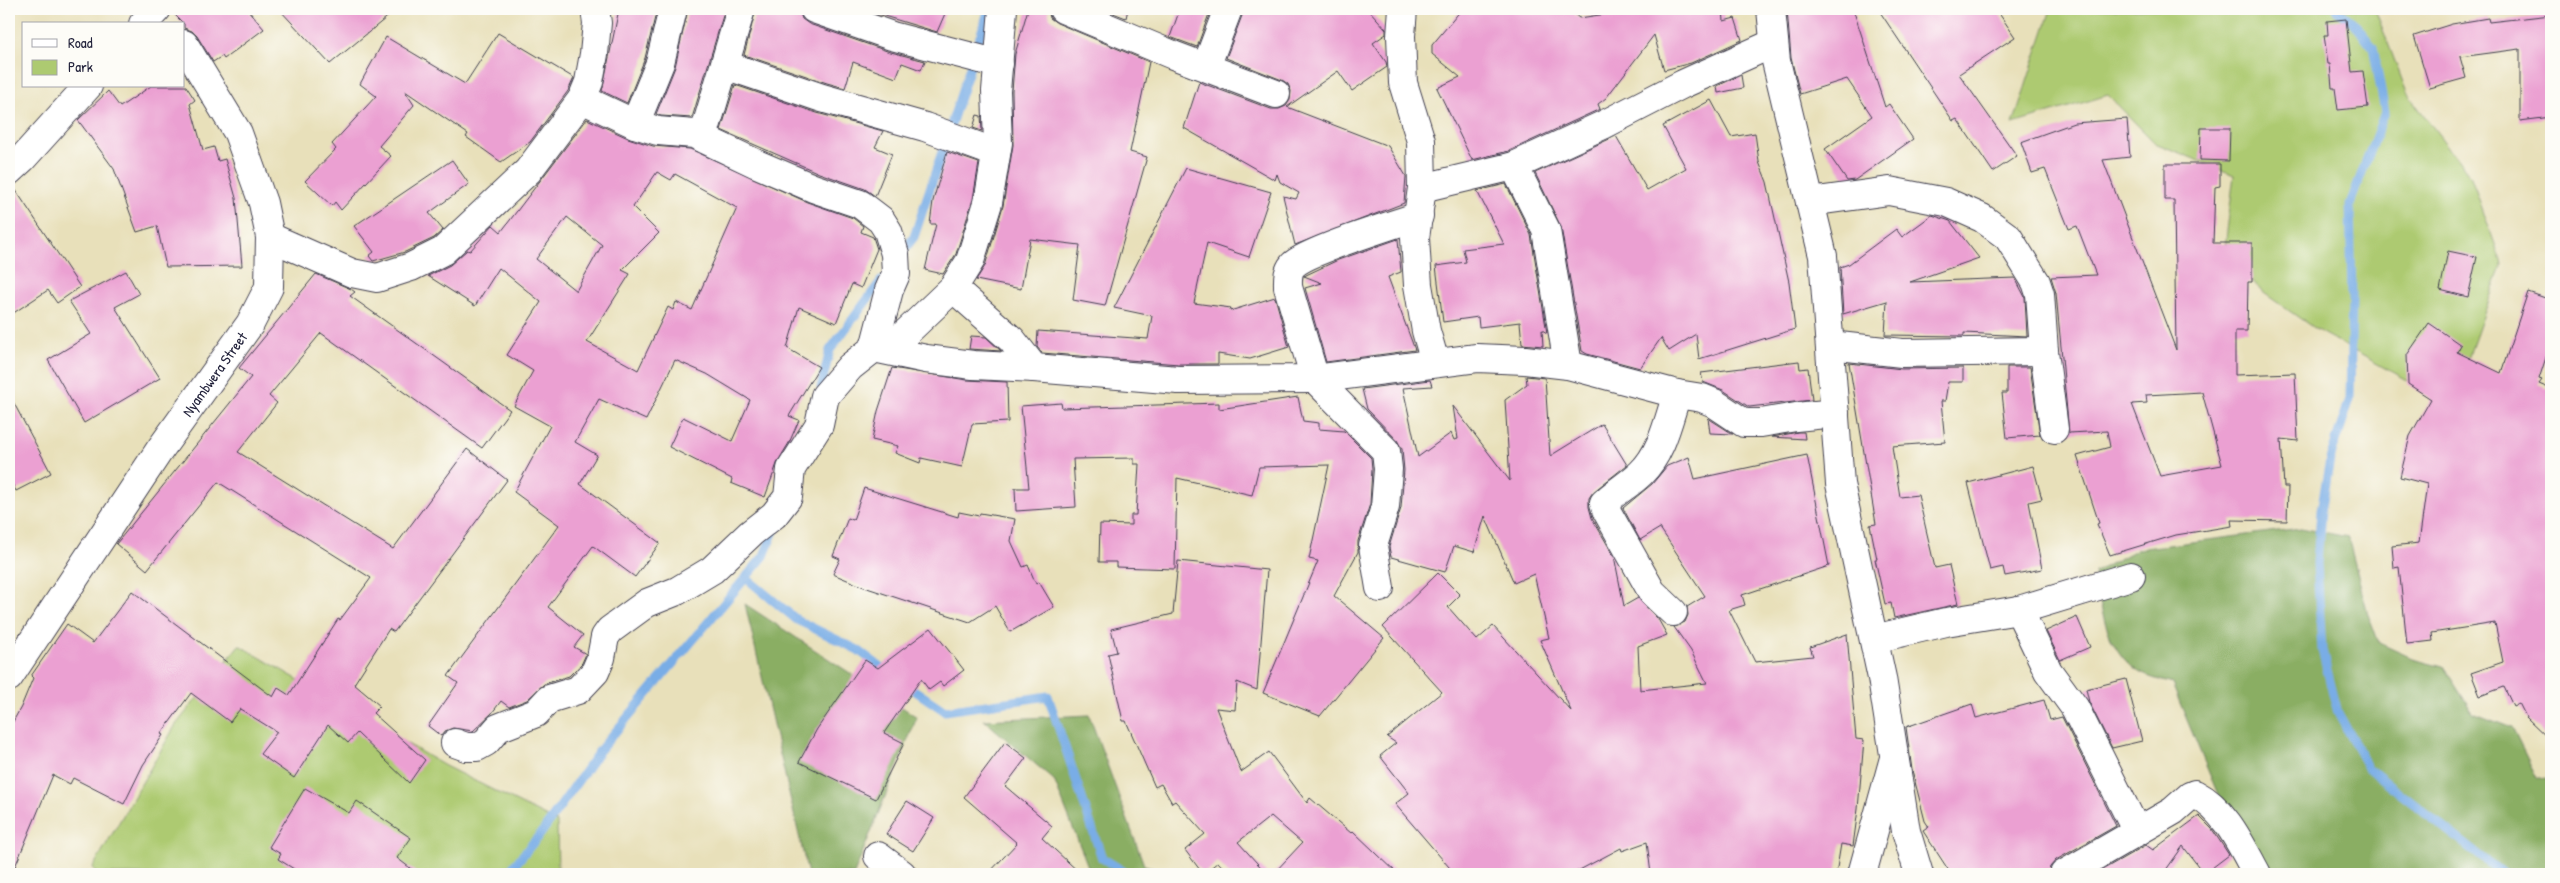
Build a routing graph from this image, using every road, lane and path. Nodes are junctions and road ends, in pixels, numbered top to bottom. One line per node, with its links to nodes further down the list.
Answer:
1 (157, 9): 12 (street)
2 (164, 9): 13 (street)
3 (595, 9): 21 (street)
4 (674, 9): 22 (street)
5 (741, 9): 17 (street)
6 (814, 9): 16 (street)
7 (1002, 9): 16 (street)
8 (1063, 9): 18 (street)
9 (1228, 9): 18 (street)
10 (1403, 9): 27 (street)
11 (1771, 9): 14 (street)
12 (145, 22)
13 (170, 22)
14 (1774, 43): 25 (street); 28 (street)
15 (185, 46): 30 (street, Nyambwera Street)
16 (999, 64): 24 (street)
17 (725, 65): 23 (street); 24 (street)
18 (1206, 67): 20 (street)
19 (86, 88): 26 (street)
20 (1276, 94)
21 (582, 99): 22 (street); 30 (street)
22 (635, 124): 23 (street)
23 (703, 138): 33 (street)
24 (996, 153): 31 (street)
25 (1514, 166): 27 (street); 36 (street)
26 (9, 171)
27 (1422, 188): 29 (street)
28 (1810, 202): 32 (street); 34 (street)
29 (1419, 216): 35 (street); 38 (street)
30 (270, 238): 47 (street, Nyambwera Street)
31 (953, 288): 33 (street); 37 (street)
32 (1830, 345): 34 (street); 40 (street)
33 (881, 349): 37 (street); 48 (street)
34 (2044, 351): 41 (street)
35 (1435, 362): 36 (street); 38 (street)
36 (1568, 365): 39 (street)
37 (1034, 368): 38 (street)
38 (1315, 379): 43 (street)
39 (1677, 394): 40 (street); 45 (street)
40 (1835, 413): 46 (street)
41 (2054, 429)
42 (2131, 576): 44 (street)
43 (1380, 588)
44 (2019, 610): 46 (street); 50 (street)
45 (1672, 612)
46 (1874, 639): 49 (street)
47 (9, 677)
48 (456, 744)
49 (1894, 758): 54 (street); 55 (street)
50 (2137, 832): 52 (street); 56 (street)
51 (878, 856): 53 (street)
52 (2074, 872)
53 (902, 874)
54 (1862, 874)
55 (1919, 874)
56 (2257, 874)

